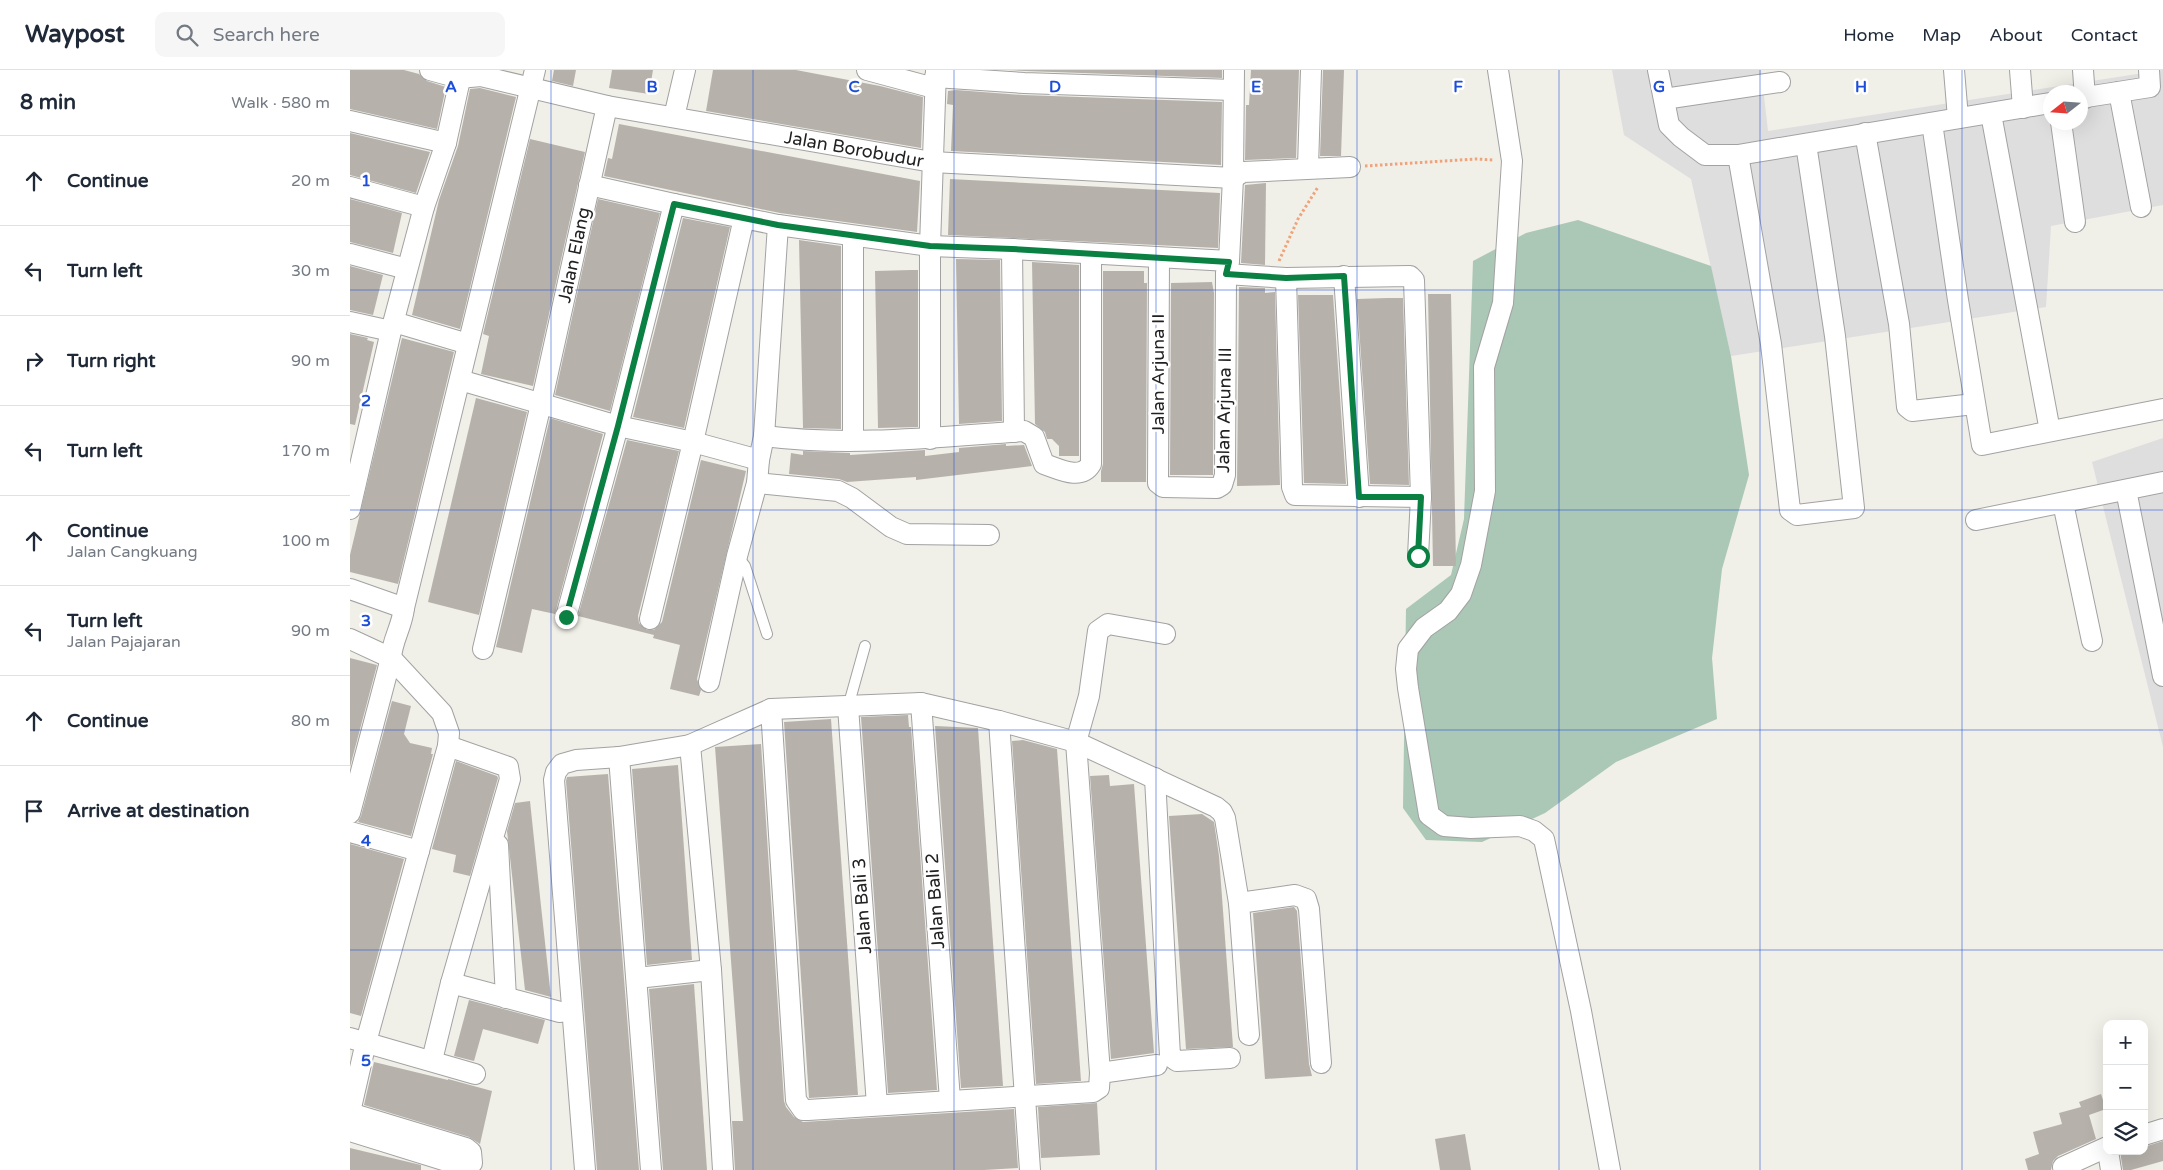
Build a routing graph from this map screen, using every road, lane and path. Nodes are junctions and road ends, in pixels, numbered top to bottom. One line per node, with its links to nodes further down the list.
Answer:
1 (430, 70): 12 (street, Jalan Borobudur)
2 (685, 70): 28 (street)
3 (867, 70): 14 (street)
4 (1234, 70): 20 (street)
5 (1311, 70): 40 (street)
6 (1498, 70): 37 (street)
7 (1658, 70): 23 (street)
8 (1954, 70): 29 (street)
9 (2020, 70): 26 (street)
10 (2083, 70): 19 (street)
11 (2149, 70): 21 (street)
12 (469, 73): 17 (street, Jalan Borobudur); 34 (street)
13 (1024, 76): 14 (street); 15 (street)
14 (935, 78): 38 (street)
15 (1089, 78): 16 (street)
16 (1153, 78): 20 (street)
17 (533, 79): 25 (street, Jalan Borobudur); 63 (street)
18 (1780, 82): 23 (street)
19 (2083, 85)
20 (1233, 90): 41 (street)
21 (2119, 92): 22 (street); 47 (street)
22 (2088, 97)
23 (1664, 99): 36 (street)
24 (2043, 104): 26 (street)
25 (607, 106): 28 (street, Jalan Borobudur); 43 (street, Jalan Elang)
26 (2023, 108): 27 (street)
27 (1991, 114): 29 (street); 69 (street)
28 (674, 117): 38 (street, Jalan Borobudur)
29 (1958, 118): 31 (street)
30 (350, 120): 34 (street)
31 (1932, 123): 33 (street); 66 (street)
32 (2062, 130): 49 (street)
33 (1865, 133): 35 (street); 66 (street)
34 (446, 143): 46 (street)
35 (1806, 144): 36 (street); 36 (street)
36 (1738, 155)
37 (1512, 161): 39 (path); 143 (street)
38 (932, 162): 41 (street, Jalan Borobudur); 52 (street)
39 (1350, 167): 40 (street, Jalan Borobudur)
40 (1308, 168): 41 (street, Jalan Borobudur)
41 (1233, 178): 57 (street)
42 (1323, 182): 60 (path)
43 (589, 185): 45 (street); 65 (street, Jalan Elang)
44 (350, 187): 46 (street)
45 (674, 204): 48 (street); 68 (street)
46 (424, 207): 58 (street)
47 (2141, 207)
48 (744, 218): 50 (street); 74 (street)
49 (2075, 222)
50 (778, 225): 51 (street); 71 (street)
51 (853, 236): 52 (street); 73 (street)
52 (930, 246): 53 (street); 72 (street)
53 (1012, 249): 55 (street); 70 (street)
54 (350, 254): 58 (street)
55 (1091, 254): 56 (street); 70 (street)
56 (1159, 258): 57 (street); 78 (street, Jalan Arjuna II)
57 (1228, 268): 60 (street); 78 (street, Jalan Arjuna III)
58 (406, 269): 62 (street)
59 (1344, 276): 60 (street); 81 (street); 82 (street)
60 (1279, 278): 81 (street)
61 (350, 322): 62 (street)
62 (392, 327): 63 (street); 84 (street)
63 (468, 344): 64 (street)
64 (460, 380): 65 (street); 90 (street)
65 (541, 404): 68 (street); 98 (street, Jalan Elang)
66 (1974, 404): 69 (street)
67 (2163, 409): 69 (street)
68 (618, 426): 74 (street); 91 (street)
69 (2050, 431)
70 (1014, 432): 72 (street)
71 (764, 436): 73 (street); 75 (street)
72 (930, 439): 73 (street)
73 (853, 440)
74 (693, 442): 75 (street); 92 (street)
75 (759, 460): 77 (street)
76 (2163, 482): 80 (street)
77 (757, 483): 86 (street); 87 (street)
78 (1163, 487)
79 (2163, 494): 80 (street)
80 (2128, 496): 83 (street); 100 (street)
81 (1359, 497): 82 (street)
82 (1421, 497): 88 (street)
83 (2062, 503): 85 (street); 96 (street)
84 (350, 509)
85 (1976, 520)
86 (989, 535)
87 (737, 556): 93 (lane); 101 (street)
88 (1418, 556)
89 (350, 590): 90 (street)
90 (403, 616): 99 (street)
91 (566, 617)
92 (650, 619)
93 (767, 634)
94 (1165, 634): 106 (street)
95 (350, 639): 99 (street)
96 (2092, 641)
97 (866, 646): 103 (lane)
98 (483, 649)
99 (392, 652): 108 (street); 111 (street)
100 (2163, 676)
101 (709, 682)
102 (921, 703): 103 (street); 105 (street); 130 (street, Jalan Bali 2)
103 (848, 707): 104 (street); 131 (street, Jalan Bali 3)
104 (771, 708): 107 (street); 131 (street)
105 (999, 721): 106 (street); 129 (street)
106 (1076, 742): 110 (street); 127 (street)
107 (690, 745): 109 (street); 116 (street)
108 (448, 746): 112 (street); 114 (street)
109 (619, 757): 117 (street); 139 (street)
110 (1155, 778): 115 (street); 123 (street)
111 (350, 814)
112 (497, 828): 118 (street); 119 (street)
113 (350, 832): 114 (street)
114 (419, 851): 122 (street)
115 (1239, 903): 121 (street); 125 (street)
116 (712, 970): 117 (street); 141 (street)
117 (636, 978): 140 (street)
118 (452, 983): 119 (street); 124 (street)
119 (506, 998): 120 (street)
120 (560, 1012)
121 (1250, 1035)
122 (358, 1040): 124 (street); 132 (street)
123 (1230, 1058)
124 (432, 1060): 128 (street)
125 (1321, 1063)
126 (1157, 1065): 127 (street)
127 (1100, 1073): 129 (street)
128 (475, 1074)
129 (1026, 1095): 130 (street); 142 (street)
130 (950, 1100): 131 (street)
131 (877, 1105)
132 (350, 1113): 134 (street)
133 (2163, 1130): 135 (street)
134 (350, 1131)
135 (2148, 1134)
136 (2103, 1149): 138 (street)
137 (2109, 1155): 144 (street)
138 (2063, 1166)
139 (585, 1170)
140 (652, 1170)
141 (723, 1170)
142 (1030, 1170)
143 (1610, 1170)
144 (2111, 1170)

